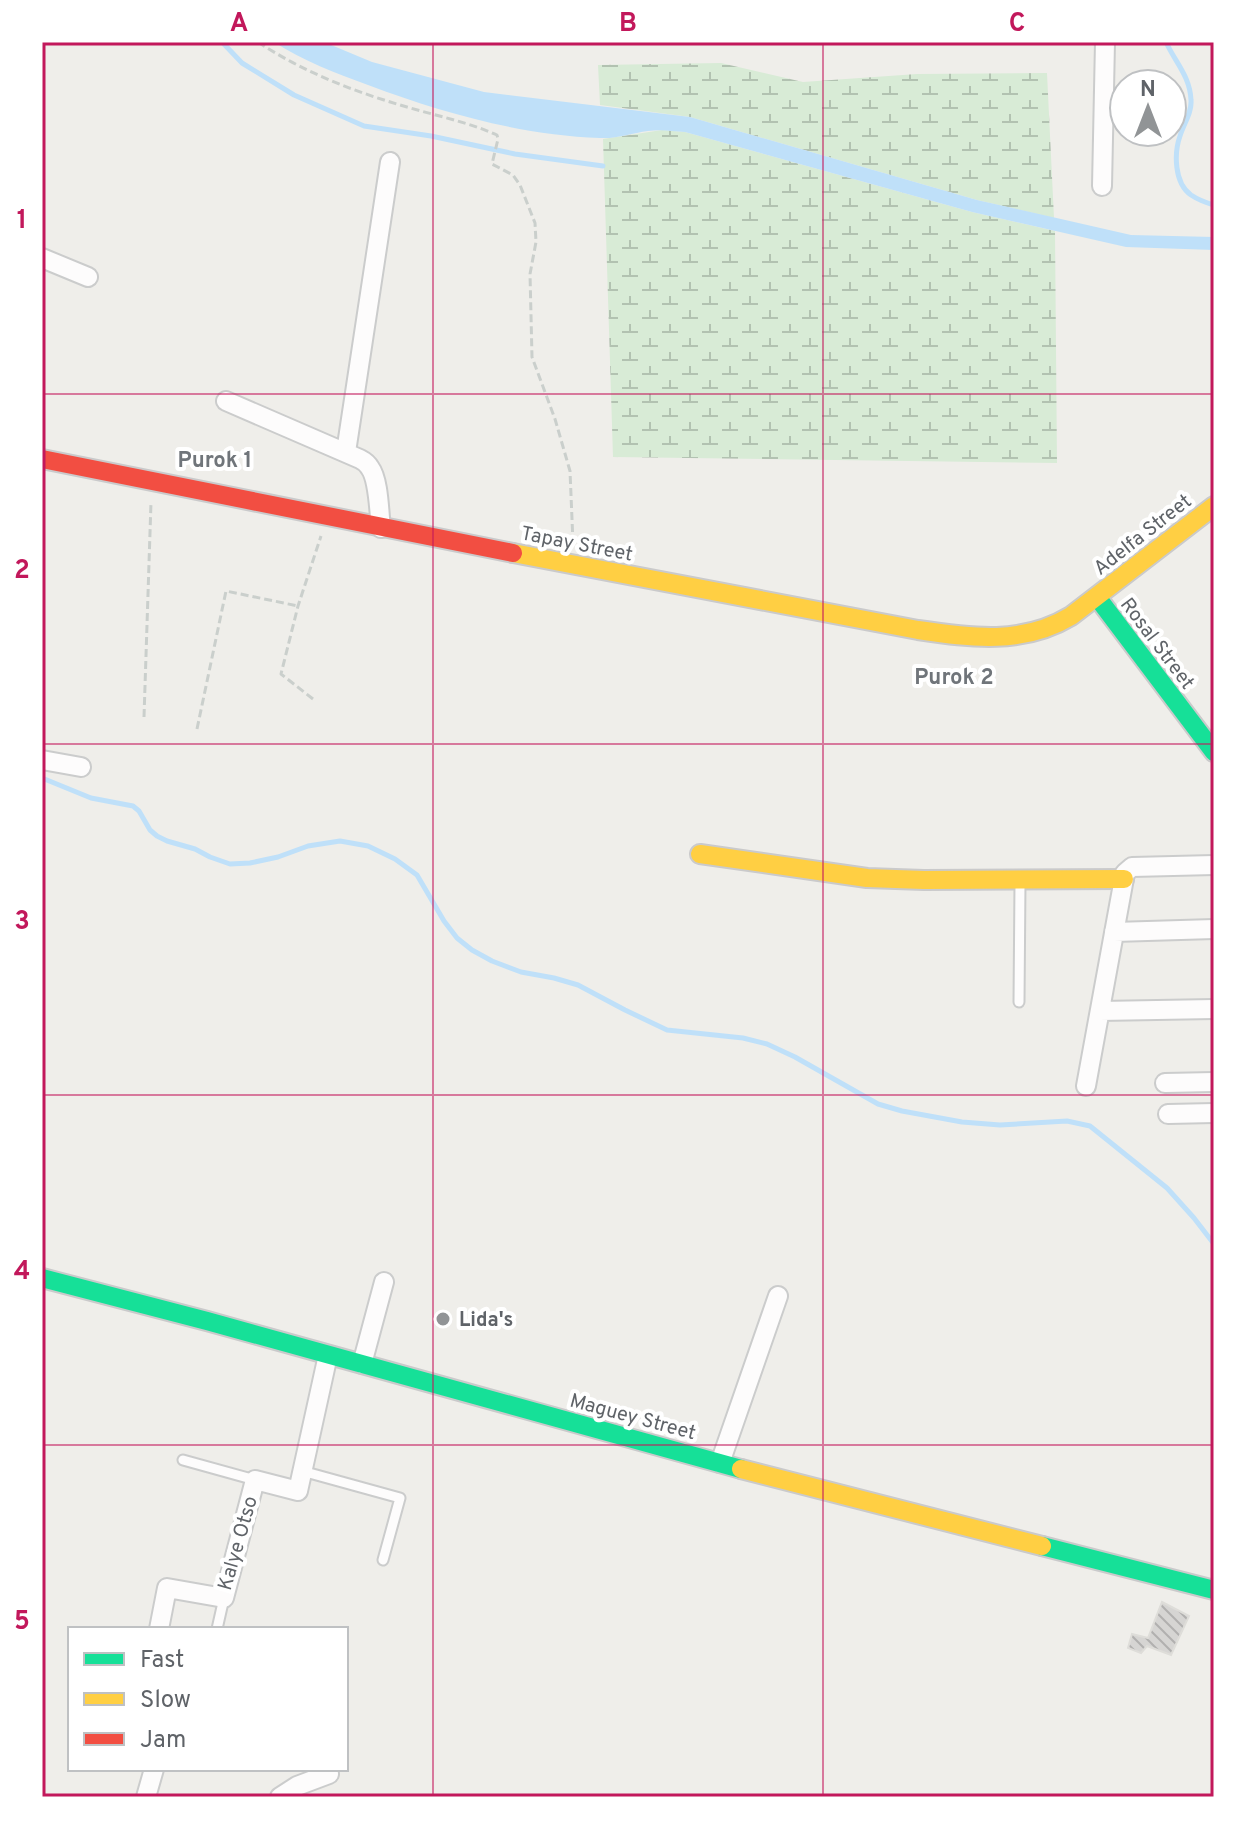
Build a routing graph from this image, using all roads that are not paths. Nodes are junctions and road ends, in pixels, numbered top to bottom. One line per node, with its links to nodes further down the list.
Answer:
1 (1105, 42): 3 (street)
2 (390, 162): 7 (street)
3 (1102, 186)
4 (42, 258): 5 (street)
5 (88, 277)
6 (226, 401): 7 (street)
7 (346, 452): 10 (street)
8 (42, 459): 10 (street, Tapay Street)
9 (1214, 506): 11 (street, Adelfa Street)
10 (381, 528): 11 (street, Tapay Street)
11 (1097, 597): 12 (street, Rosal Street)
12 (1214, 752)
13 (42, 760): 14 (street)
14 (81, 767)
15 (700, 854): 17 (street)
16 (1214, 865): 18 (street)
17 (1020, 879): 18 (street); 21 (lane)
18 (1124, 879): 20 (street)
19 (1214, 929): 20 (street)
20 (1114, 932): 23 (street)
21 (1019, 1002)
22 (1214, 1009): 23 (street)
23 (1100, 1011): 26 (street)
24 (1214, 1082): 25 (street)
25 (1165, 1083)
26 (1086, 1086)
27 (1214, 1113): 28 (street)
28 (1168, 1114)
29 (42, 1278): 32 (street, Maguey Street)
30 (384, 1282): 33 (street)
31 (778, 1296): 35 (street)
32 (328, 1355): 33 (street, Maguey Street); 36 (street)
33 (362, 1364): 35 (street, Maguey Street)
34 (183, 1460): 37 (lane)
35 (720, 1463): 39 (street, Maguey Street)
36 (302, 1471): 37 (street, Kalye Otso); 38 (lane)
37 (255, 1480): 40 (street, Kalye Otso)
38 (383, 1560)
39 (1214, 1590)
40 (224, 1598): 41 (street, Kalye Otso); 42 (lane)
41 (159, 1627)
42 (217, 1627)
43 (153, 1771): 45 (street)
44 (329, 1774): 46 (street)
45 (146, 1797)
46 (280, 1797)

